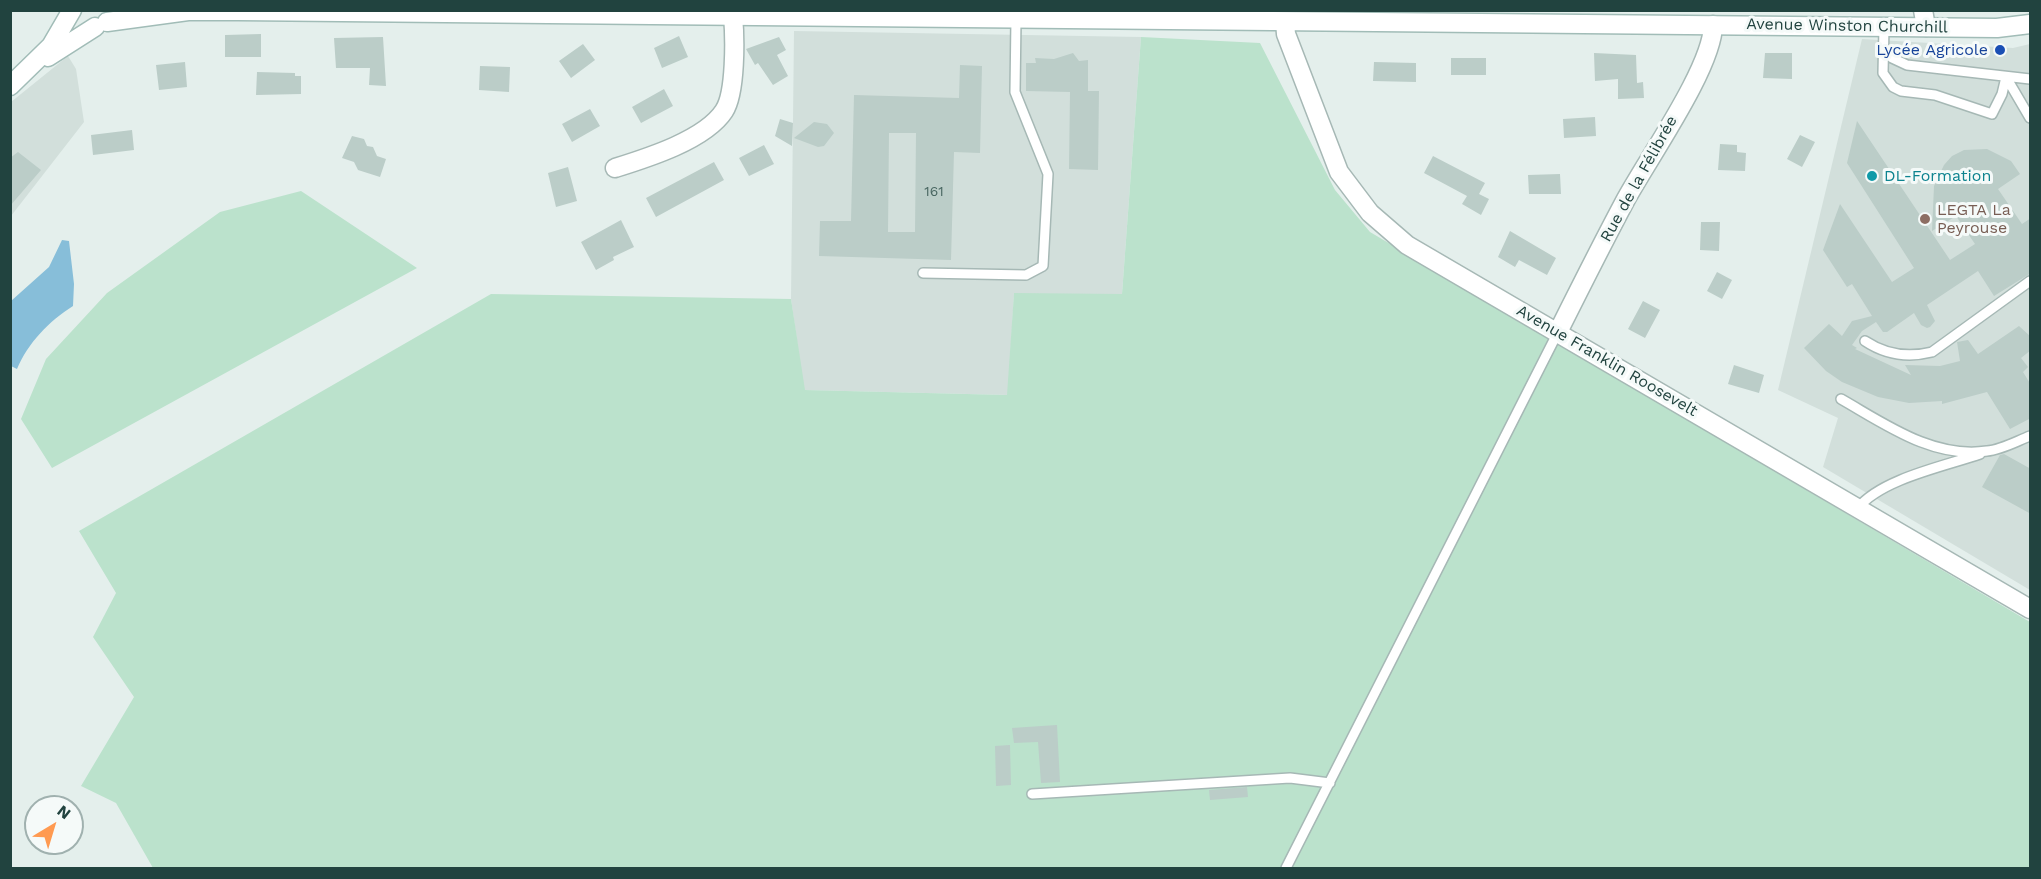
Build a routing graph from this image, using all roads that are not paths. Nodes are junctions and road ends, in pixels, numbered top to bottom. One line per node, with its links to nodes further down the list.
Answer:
1 (73, 10): 9 (main road); 16 (main road, Avenue Winston Churchill)
2 (187, 11): 3 (main road, Avenue Winston Churchill); 9 (main road, Avenue Winston Churchill)
3 (398, 12): 4 (main road, Avenue Winston Churchill)
4 (452, 12): 6 (main road, Avenue Winston Churchill)
5 (830, 14): 6 (main road, Avenue Winston Churchill); 10 (main road, Avenue Winston Churchill)
6 (733, 16): 21 (main road)
7 (1512, 17): 11 (main road, Avenue Winston Churchill); 13 (main road, Avenue Winston Churchill)
8 (1925, 19): 12 (main road, Avenue Winston Churchill); 14 (main road, Avenue Winston Churchill)
9 (105, 20): 16 (main road, Avenue Winston Churchill)
10 (1016, 20): 11 (main road, Avenue Winston Churchill); 22 (lane)
11 (1285, 22): 24 (main road, Avenue Franklin Roosevelt)
12 (2031, 24)
13 (1713, 25): 14 (main road, Avenue Winston Churchill); 24 (main road, Rue de la Félibrée)
14 (1884, 27): 15 (lane)
15 (1884, 48): 17 (lane); 17 (lane)
16 (34, 66): 19 (main road, Avenue Winston Churchill)
17 (2006, 77): 18 (lane); 20 (lane)
18 (2031, 80)
19 (10, 86)
20 (2031, 118)
21 (615, 168)
22 (923, 273)
23 (2031, 280): 25 (lane)
24 (1558, 332): 29 (main road, Avenue Franklin Roosevelt); 31 (lane)
25 (1865, 341)
26 (1841, 399): 28 (lane)
27 (2031, 436): 28 (lane)
28 (1988, 452): 29 (lane)
29 (1858, 508): 30 (main road, Avenue Franklin Roosevelt)
30 (2031, 609)
31 (1330, 783): 32 (lane); 33 (lane)
32 (1032, 794)
33 (1286, 868)

